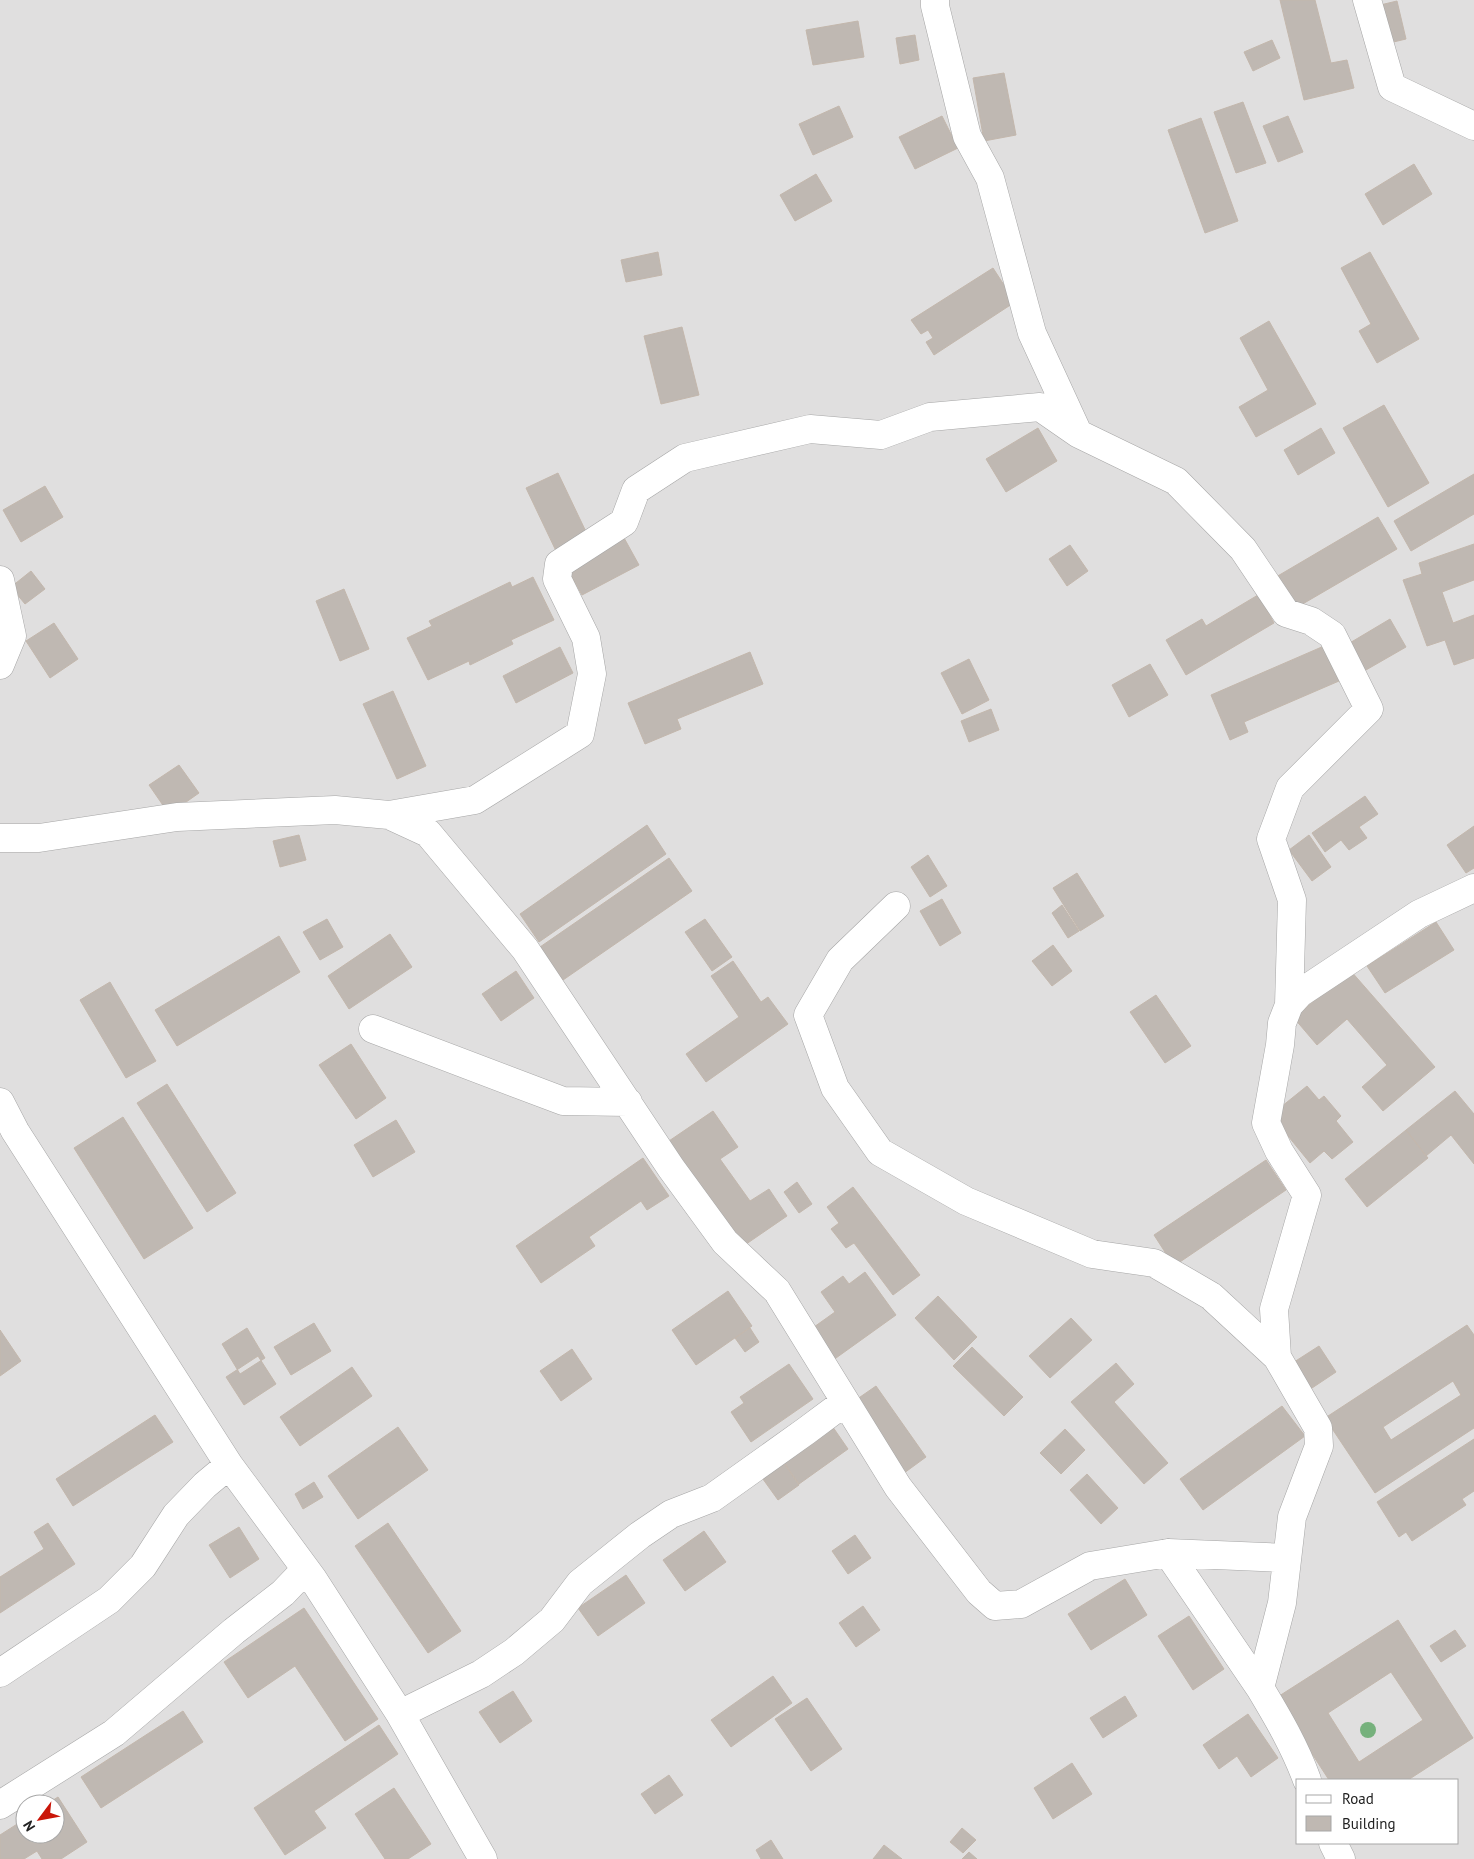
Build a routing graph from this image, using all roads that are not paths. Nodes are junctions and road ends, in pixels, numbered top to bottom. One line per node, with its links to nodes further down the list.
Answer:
1 (935, 0): 4 (street)
2 (1368, 0): 3 (street)
3 (1474, 126)
4 (1079, 434): 7 (street); 11 (street)
5 (0, 580): 6 (street)
6 (0, 665)
7 (389, 815): 8 (street); 14 (street)
8 (0, 838)
9 (1474, 888): 11 (street)
10 (896, 906): 15 (street)
11 (1289, 1005): 15 (street)
12 (373, 1029): 14 (street)
13 (0, 1102): 17 (street)
14 (628, 1102): 16 (street)
15 (1277, 1357): 19 (street)
16 (845, 1402): 18 (street); 23 (street)
17 (229, 1465): 20 (street); 21 (street)
18 (1168, 1553): 19 (street); 22 (street)
19 (1287, 1558): 22 (street)
20 (305, 1570): 23 (street); 25 (street)
21 (0, 1674)
22 (1260, 1688): 24 (street)
23 (400, 1714): 27 (street)
24 (1307, 1779)
25 (0, 1805)
26 (1334, 1844): 28 (street)
27 (483, 1859)
28 (1341, 1859)

